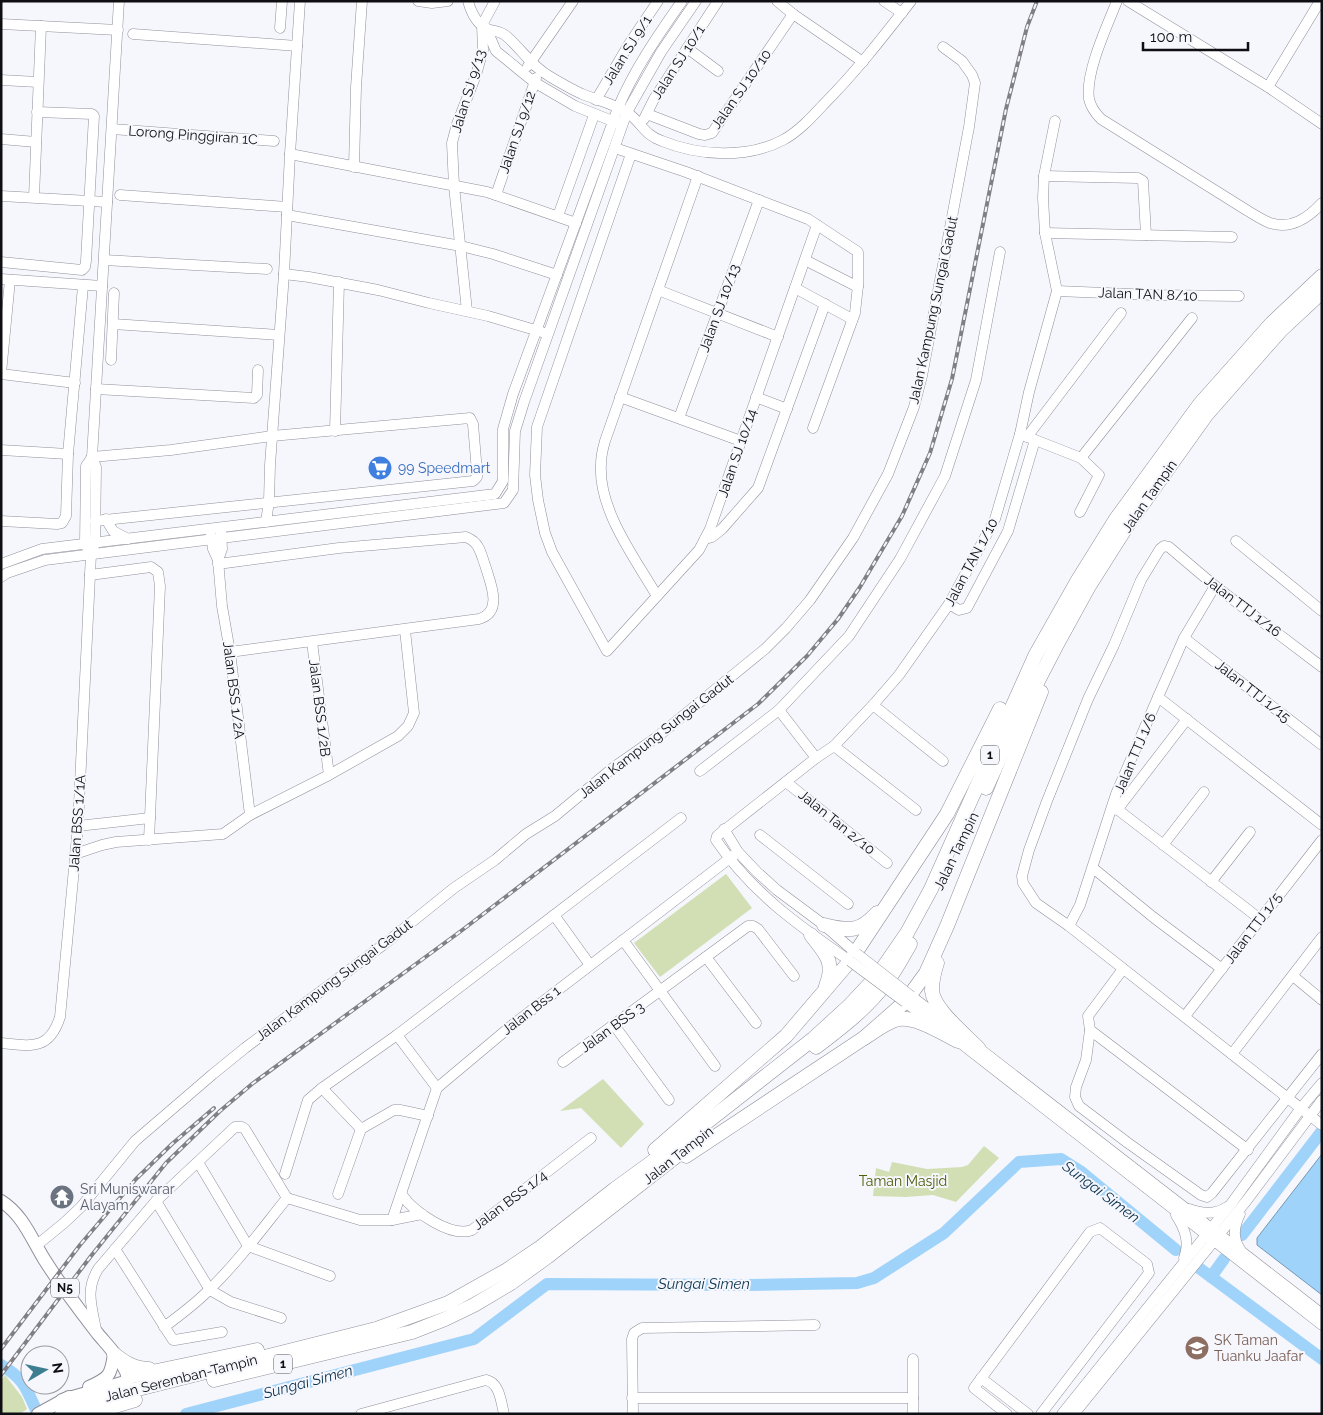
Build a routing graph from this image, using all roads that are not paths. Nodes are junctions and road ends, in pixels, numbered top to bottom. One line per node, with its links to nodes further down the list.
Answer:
1 (120, 1): 26 (street)
2 (282, 1): 25 (street)
3 (300, 1): 28 (street)
4 (362, 1): 56 (street)
5 (418, 1): 6 (street)
6 (448, 1)
7 (468, 1): 24 (street)
8 (495, 1): 24 (street)
9 (573, 1): 31 (street)
10 (682, 1): 41 (street)
11 (696, 1): 41 (street)
12 (718, 1): 30 (street, Jalan SJ 10/1)
13 (777, 1): 21 (street)
14 (884, 1): 20 (street)
15 (911, 1): 20 (street)
16 (1117, 1): 67 (street)
17 (1128, 1): 39 (street)
18 (1320, 1): 39 (street)
19 (658, 2): 40 (street, Jalan SJ 9/1)
20 (902, 13): 32 (street)
21 (793, 14): 32 (street); 43 (street, Jalan SJ 10/10)
22 (1, 24): 23 (street)
23 (41, 26): 26 (street); 37 (street)
24 (484, 27): 31 (street); 35 (street); 59 (street, Jalan SJ 9/13)
25 (280, 28)
26 (118, 30): 49 (street)
27 (133, 34): 28 (street)
28 (297, 46): 54 (street)
29 (943, 47): 245 (street, Jalan Kampung Sungai Gadut)
30 (687, 48): 34 (street); 43 (street, Jalan SJ 10/1)
31 (531, 62): 33 (street); 35 (street)
32 (863, 62): 47 (street)
33 (541, 71): 38 (street, Jalan SJ 9/12); 40 (street)
34 (718, 71)
35 (523, 72): 38 (street)
36 (1, 80): 37 (street)
37 (38, 82): 42 (street)
38 (534, 82): 44 (street); 61 (street, Jalan SJ 9/12)
39 (1268, 87): 48 (street)
40 (596, 100): 41 (street)
41 (622, 110): 46 (street); 47 (street)
42 (37, 112): 52 (street); 64 (street)
43 (647, 114): 47 (street, Jalan SJ 10/1)
44 (594, 115): 46 (street); 69 (street)
45 (1055, 121): 58 (street, Jalan TAN 1/10)
46 (618, 123): 47 (street); 53 (street); 70 (street)
47 (641, 124)
48 (1322, 124)
49 (112, 129): 51 (street, Lorong Pinggiran 1C); 66 (street)
50 (1, 139): 52 (street)
51 (274, 141)
52 (36, 142): 63 (street)
53 (615, 148): 55 (street); 105 (street)
54 (290, 154): 56 (street); 68 (street)
55 (631, 154): 57 (street); 141 (street, Jalan SJ 10/14)
56 (354, 167): 59 (street)
57 (698, 176): 65 (street); 90 (street)
58 (1044, 176): 72 (street, Jalan TAN 1/10); 73 (street)
59 (454, 186): 61 (street); 75 (street, Jalan SJ 9/13)
60 (120, 195): 68 (street)
61 (496, 195): 69 (street)
62 (1, 196): 63 (street)
63 (34, 197): 64 (street)
64 (90, 200): 66 (street); 79 (street)
65 (759, 200): 71 (street); 99 (street, Jalan SJ 10/13)
66 (108, 202): 77 (street)
67 (1322, 202)
68 (287, 211): 75 (street); 81 (street)
69 (558, 216): 70 (street)
70 (576, 223): 82 (street)
71 (817, 225): 78 (street, Jalan SJ 10/14); 88 (street)
72 (1045, 233): 73 (street); 91 (street, Jalan TAN 1/10)
73 (1146, 236): 74 (street)
74 (1232, 237)
75 (461, 246): 82 (street); 97 (street, Jalan SJ 9/13)
76 (1000, 252): 153 (street)
77 (104, 260): 80 (street); 87 (street)
78 (805, 260): 88 (street); 89 (street, Jalan SJ 10/14)
79 (1, 262)
80 (267, 269)
81 (284, 274): 85 (street); 104 (street)
82 (557, 275): 103 (street)
83 (1322, 276): 149 (highway, Jalan Tampin / 1)
84 (6, 279): 86 (street); 95 (street)
85 (339, 282): 97 (street); 117 (street)
86 (83, 286): 87 (street); 110 (street)
87 (102, 286): 111 (street)
88 (858, 287): 101 (street)
89 (795, 288): 96 (street); 106 (street, Jalan SJ 10/14)
90 (658, 290): 99 (street); 112 (street)
91 (1057, 290): 94 (street, Jalan TAN 8/10); 119 (street, Jalan TAN 1/10)
92 (1322, 292): 147 (highway, Jalan Tampin / 1)
93 (114, 293): 102 (street)
94 (1238, 296)
95 (5, 300): 109 (street)
96 (825, 304): 101 (street); 114 (street)
97 (467, 311): 103 (street)
98 (1121, 313): 119 (street)
99 (717, 314): 106 (street); 115 (street, Jalan SJ 10/13)
100 (1192, 318): 124 (street)
101 (852, 319): 116 (street)
102 (113, 324): 104 (street); 107 (street)
103 (537, 330): 105 (street); 129 (street)
104 (279, 335): 118 (street)
105 (548, 335): 130 (street)
106 (778, 337): 113 (street, Jalan SJ 10/14)
107 (111, 360)
108 (258, 370): 111 (street)
109 (1, 373): 110 (street)
110 (75, 383): 122 (street)
111 (96, 389): 123 (street)
112 (620, 397): 115 (street); 141 (street)
113 (756, 397): 114 (street); 120 (street, Jalan SJ 10/14)
114 (787, 409): 132 (street)
115 (679, 418): 120 (street)
116 (813, 428)
117 (335, 431): 118 (street); 125 (street)
118 (272, 436): 123 (street); 125 (street)
119 (1027, 437): 124 (street); 142 (street, Jalan TAN 1/10); 142 (street)
120 (741, 441): 132 (street, Jalan SJ 10/14)
121 (1, 450): 122 (street)
122 (68, 454): 128 (street)
123 (92, 457): 127 (street); 134 (street)
124 (1081, 458): 126 (street)
125 (270, 501): 127 (street); 129 (street)
126 (1080, 512)
127 (100, 520): 131 (street); 134 (street)
128 (1, 521)
129 (266, 522): 130 (street)
130 (216, 534): 131 (street); 135 (street); 136 (street, Jalan BSS 1/2A)
131 (128, 539): 134 (street)
132 (705, 539): 141 (street, Jalan SJ 10/14)
133 (1236, 541): 143 (street)
134 (90, 544): 135 (street); 137 (street)
135 (91, 554): 138 (street, Jalan BSS 1/1A); 139 (street)
136 (218, 562): 144 (street); 148 (street, Jalan BSS 1/2A)
137 (1, 564)
138 (90, 575): 166 (street); 168 (street, Jalan BSS 1/1A)
139 (1, 577)
140 (1215, 586): 145 (street, Jalan TTJ 1/6); 150 (street, Jalan TTJ 1/16); 188 (street, Jalan TTJ 1/16)
141 (657, 596)
142 (949, 604): 152 (street, Jalan TAN 1/10)
143 (1322, 610)
144 (405, 630): 146 (street); 160 (street)
145 (1184, 638): 151 (street, Jalan TTJ 1/6); 155 (street, Jalan TTJ 1/15)
146 (312, 642): 148 (street); 160 (street, Jalan BSS 1/2B)
147 (1055, 648): 187 (highway); 232 (highway, Jalan Tampin / 1)
148 (230, 652): 165 (street, Jalan BSS 1/2A)
149 (1035, 656): 182 (highway); 233 (highway, Jalan Tampin / 1)
150 (1322, 667)
151 (1158, 697): 154 (street); 163 (street, Jalan TTJ 1/6)
152 (873, 705): 156 (street, Jalan TAN 1/10); 158 (street)
153 (779, 710): 157 (street); 159 (street)
154 (1187, 719): 163 (street); 169 (street)
155 (1322, 745)
156 (834, 746): 157 (street, Jalan TAN 1/10); 164 (street)
157 (816, 758): 161 (street, Jalan TAN 1/10)
158 (943, 761)
159 (700, 771)
160 (329, 775): 165 (street)
161 (786, 782): 170 (street, Jalan TAN 1/10); 179 (street, Jalan Tan 2/10)
162 (1204, 792): 175 (street)
163 (1115, 808): 175 (street); 180 (street, Jalan TTJ 1/6)
164 (916, 810)
165 (250, 815): 173 (street)
166 (150, 818): 168 (street); 173 (street)
167 (681, 818): 184 (street)
168 (78, 826): 177 (street, Jalan BSS 1/1A)
169 (1322, 826)
170 (724, 830): 176 (street); 178 (street)
171 (1250, 832): 181 (street)
172 (760, 835): 183 (street)
173 (149, 840): 177 (street)
174 (1322, 840): 185 (street, Jalan TTJ 1/5)
175 (1163, 845): 181 (street)
176 (738, 852): 178 (street, Jalan Bss 1); 186 (street)
177 (75, 854): 210 (street, Jalan BSS 1/1A)
178 (730, 860): 189 (street); 191 (street, Jalan Bss 1)
179 (887, 863)
180 (1093, 868): 188 (street, Jalan TTJ 1/6); 195 (street)
181 (1211, 882): 185 (street)
182 (898, 890): 186 (highway); 193 (highway)
183 (848, 904)
184 (554, 915): 194 (street); 207 (street)
185 (1260, 919): 195 (street, Jalan TTJ 1/5)
186 (824, 925): 193 (street)
187 (947, 926): 201 (highway); 211 (highway)
188 (1069, 926): 196 (street)
189 (811, 935): 193 (street); 200 (highway)
190 (1322, 937): 198 (street)
191 (623, 940): 194 (street, Jalan Bss 1); 199 (street)
192 (706, 957): 197 (street, Jalan BSS 3); 199 (street, Jalan BSS 3); 204 (street)
193 (853, 957): 200 (highway); 201 (street, bridge)
194 (590, 965): 218 (street, Jalan Bss 1)
195 (1222, 969): 203 (street, Jalan TTJ 1/5)
196 (1123, 970): 203 (street); 206 (street)
197 (794, 976)
198 (1292, 976): 202 (street); 212 (street)
199 (660, 991): 205 (street, Jalan BSS 3); 215 (street)
200 (823, 994): 233 (highway)
201 (908, 999): 208 (highway); 209 (street); 211 (street)
202 (1322, 1000)
203 (1185, 1016): 212 (street)
204 (756, 1023)
205 (614, 1025): 214 (street, Jalan BSS 3); 220 (street)
206 (1090, 1030): 229 (street); 229 (street)
207 (397, 1035): 217 (street); 218 (street)
208 (864, 1038): 209 (highway); 232 (highway)
209 (958, 1041): 225 (street)
210 (1, 1043)
211 (979, 1049): 225 (street)
212 (1232, 1054): 219 (street)
213 (1322, 1054): 219 (street)
214 (563, 1062)
215 (715, 1066)
216 (1322, 1083): 222 (street)
217 (322, 1088): 227 (street); 231 (street)
218 (437, 1088): 224 (street)
219 (1288, 1097): 222 (street); 229 (street)
220 (668, 1100)
221 (1322, 1100): 223 (street)
222 (1301, 1108): 223 (street); 240 (street)
223 (1310, 1115): 226 (street); 237 (street)
224 (428, 1116): 227 (street); 235 (street)
225 (1069, 1124): 241 (street)
226 (1321, 1124)
227 (361, 1130): 234 (street)
228 (591, 1138): 242 (street, Jalan BSS 1/4)
229 (1248, 1150)
230 (198, 1162): 236 (street); 239 (street); 246 (street)
231 (285, 1174)
232 (648, 1178): 252 (highway, Jalan Tampin / 1)
233 (614, 1189): 255 (highway, Jalan Seremban-Tampin / 1)
234 (338, 1194)
235 (402, 1195): 242 (street, Jalan BSS 1/4); 243 (street)
236 (287, 1198): 243 (street); 246 (street)
237 (1247, 1200): 244 (street); 248 (street)
238 (1, 1201): 245 (main road, N5)
239 (156, 1201): 247 (street); 251 (street)
240 (1231, 1204): 241 (street); 244 (street)
241 (1177, 1208): 244 (street); 250 (street)
242 (422, 1214): 243 (street)
243 (392, 1220)
244 (1212, 1235): 248 (street); 250 (street); 257 (street); 279 (street)
245 (37, 1245): 259 (main road, N5)
246 (248, 1246): 249 (street); 251 (street)
247 (114, 1249): 258 (street); 259 (street)
248 (1244, 1254): 253 (street)
249 (330, 1276)
250 (1170, 1280): 278 (street)
251 (210, 1290): 254 (street); 258 (street)
252 (474, 1305): 270 (highway, Jalan Seremban-Tampin / 1)
253 (1322, 1314)
254 (281, 1318)
255 (402, 1320): 263 (highway); 268 (highway, Jalan Seremban-Tampin / 1)
256 (815, 1325): 266 (street)
257 (1322, 1325)
258 (164, 1327): 260 (street)
259 (96, 1332): 261 (main road, N5)
260 (222, 1332)
261 (114, 1354): 263 (highway); 264 (main road, N5); 268 (main road)
262 (913, 1359): 267 (street)
263 (164, 1369): 264 (highway)
264 (128, 1377): 268 (main road)
265 (981, 1378): 275 (street); 276 (street); 277 (street)
266 (632, 1398): 267 (street); 273 (street)
267 (913, 1398): 274 (street)
268 (63, 1409): 269 (main road)
269 (43, 1411)
270 (88, 1414)
271 (361, 1414): 272 (street)
272 (504, 1414)
273 (632, 1414)
274 (913, 1414)
275 (1007, 1414)
276 (1028, 1414)
277 (1041, 1414)
278 (1062, 1414)
279 (1074, 1414)

